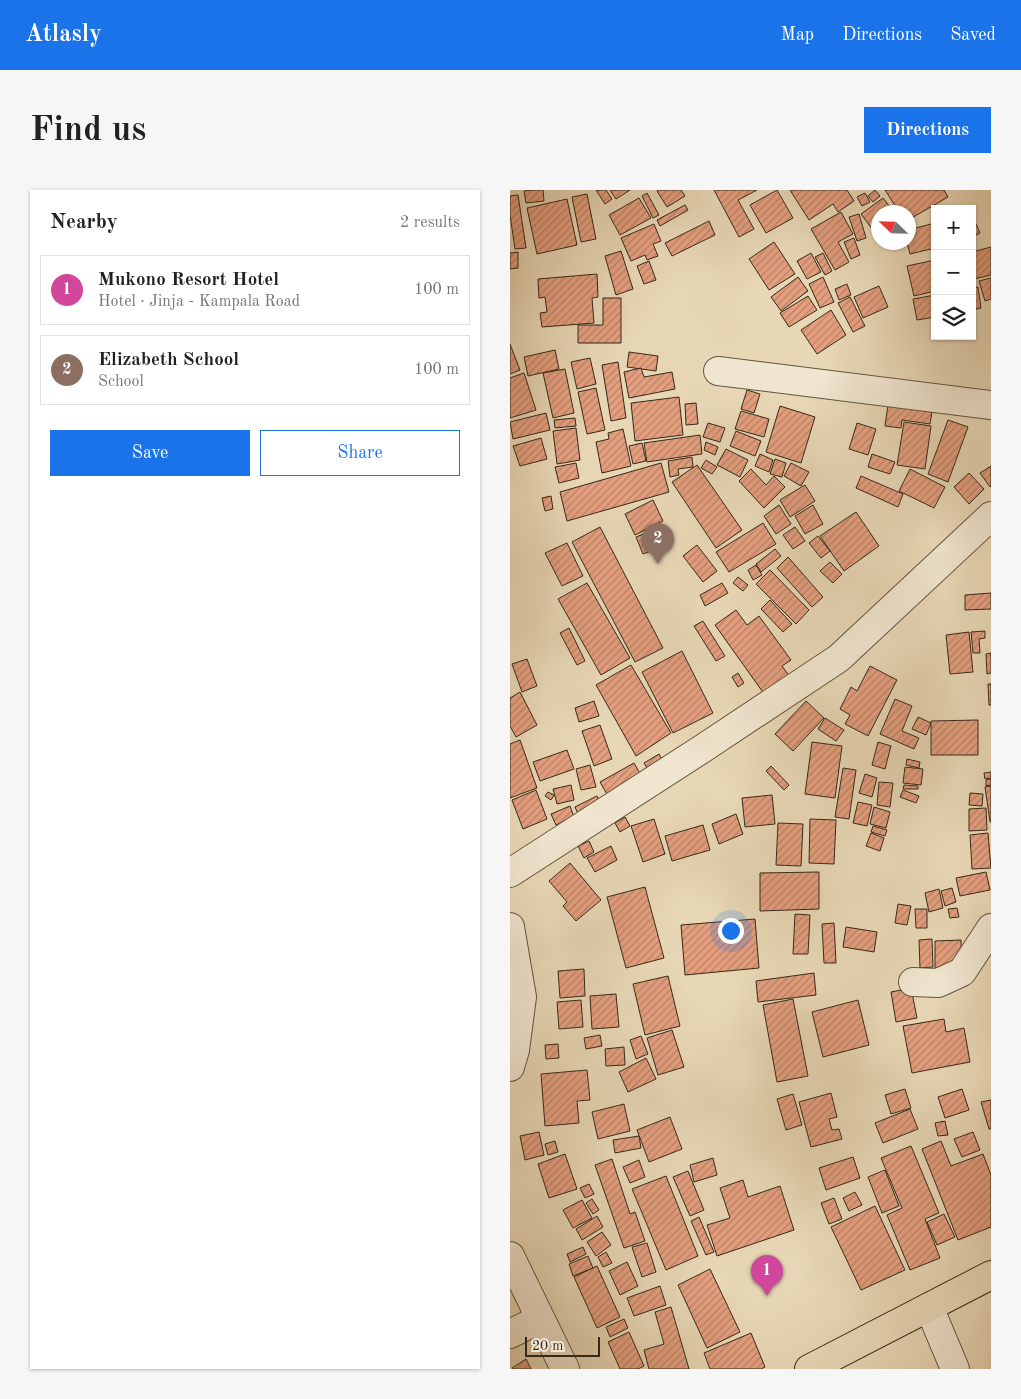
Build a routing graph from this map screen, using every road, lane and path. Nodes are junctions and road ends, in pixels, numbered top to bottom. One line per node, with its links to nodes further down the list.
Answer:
1 (718, 371): 2 (street)
2 (991, 405)
3 (991, 516): 4 (street)
4 (510, 873)
5 (510, 927): 8 (street)
6 (991, 928): 7 (street)
7 (913, 982)
8 (510, 1067)
9 (510, 1256): 12 (street)
10 (991, 1275): 11 (highway)
11 (929, 1307): 15 (highway); 16 (street)
12 (540, 1319): 13 (street); 14 (street)
13 (510, 1334)
14 (566, 1369)
15 (809, 1369)
16 (955, 1369)

